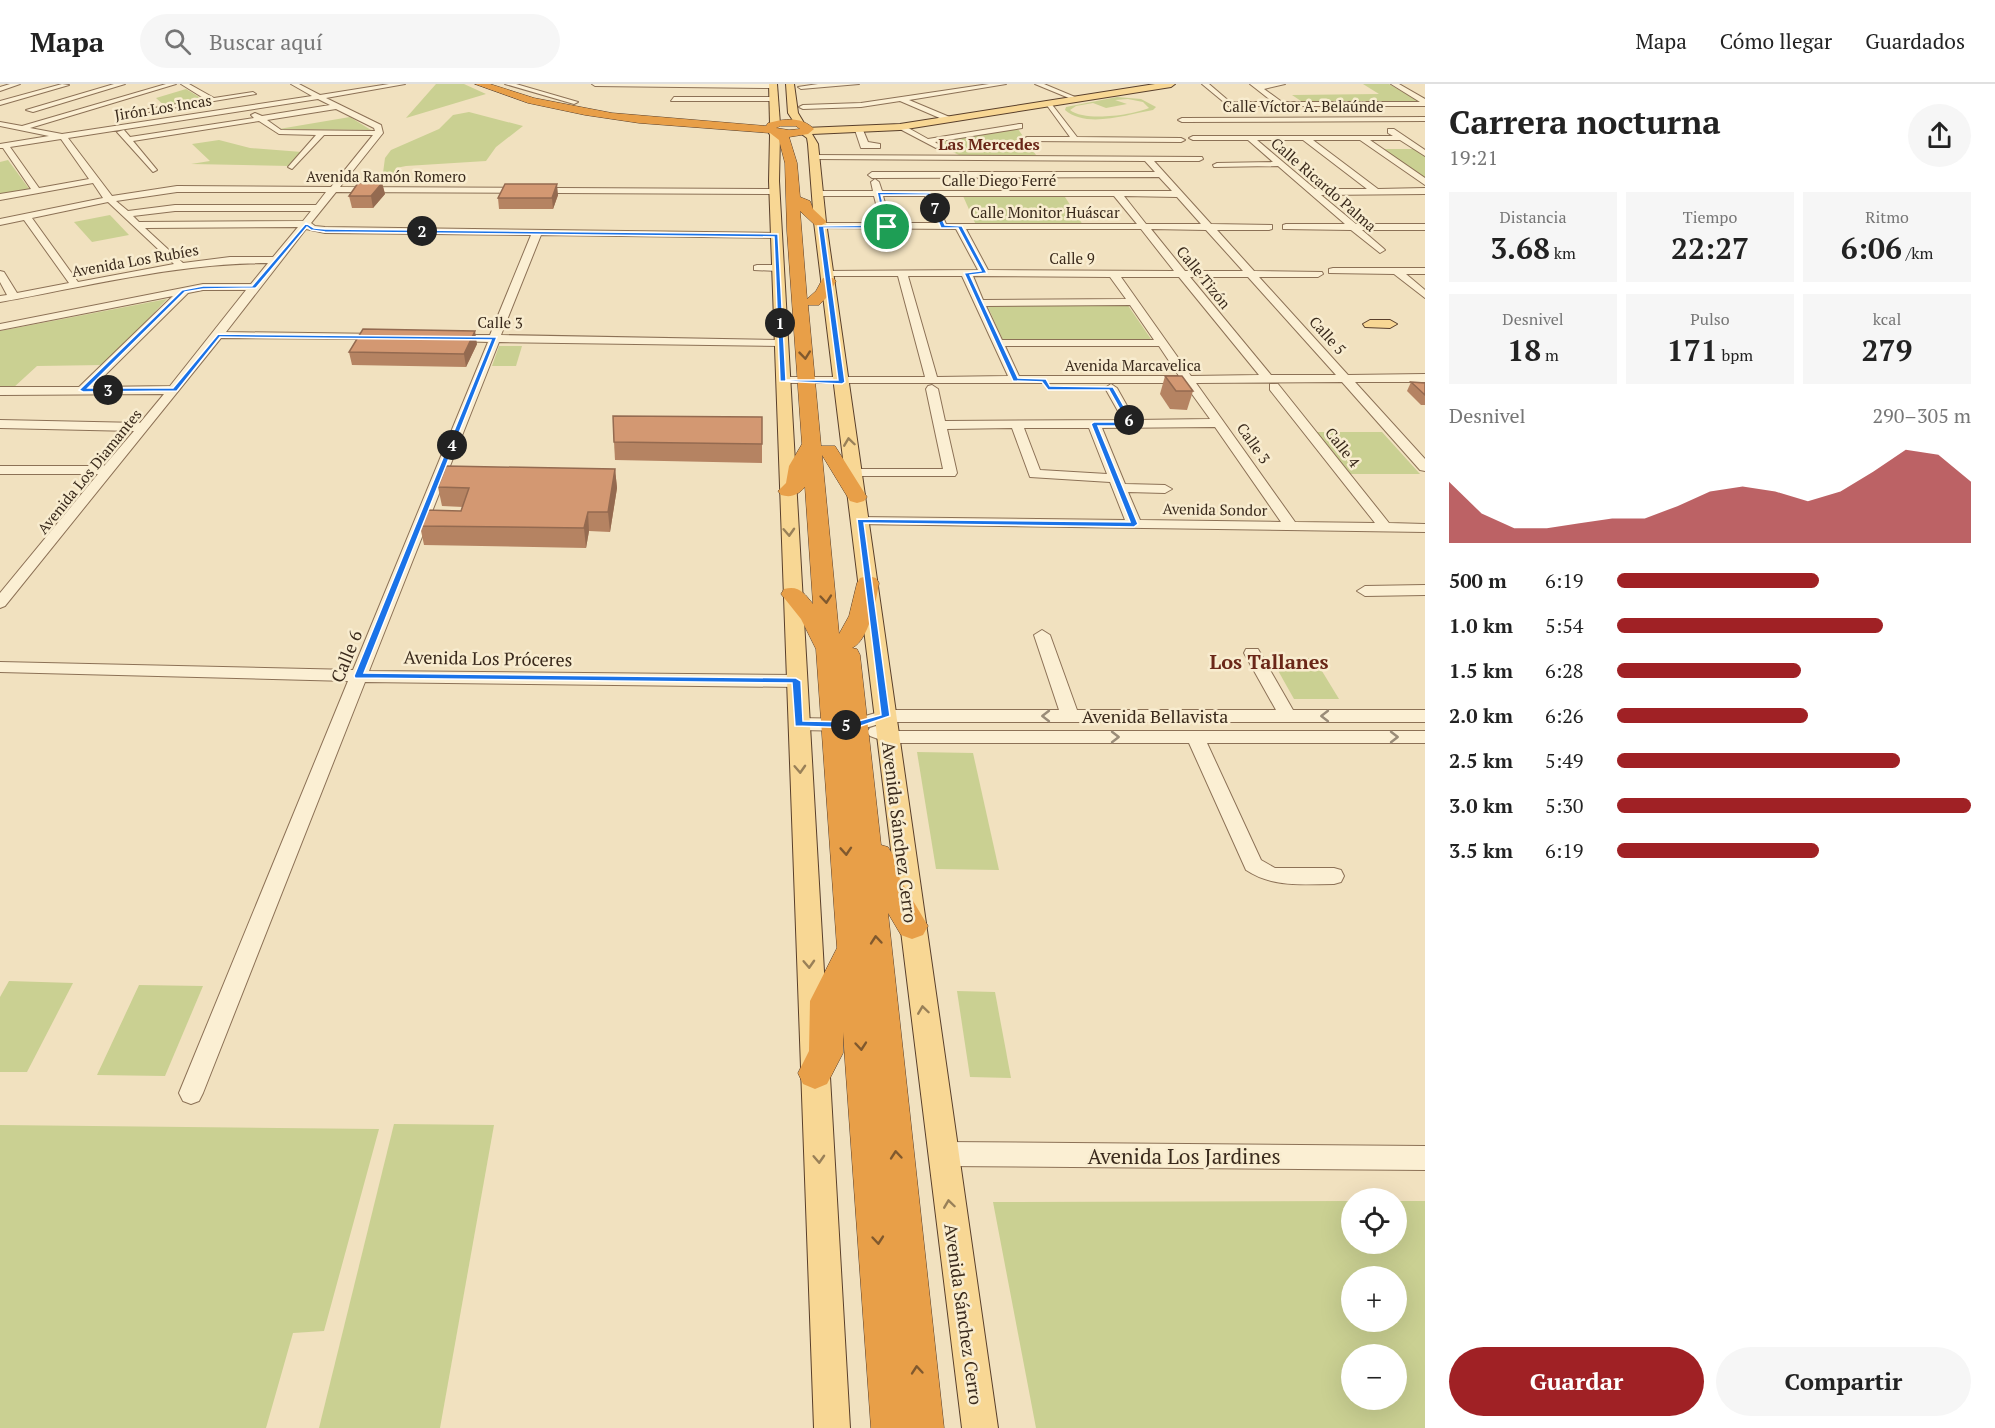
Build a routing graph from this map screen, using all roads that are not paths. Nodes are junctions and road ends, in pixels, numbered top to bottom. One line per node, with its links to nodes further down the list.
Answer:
1 (17, 84): 30 (street)
2 (65, 84): 35 (street); 44 (street)
3 (122, 84): 35 (street)
4 (148, 84): 29 (street)
5 (173, 84): 29 (street)
6 (184, 84): 37 (street); 42 (street)
7 (294, 84): 38 (street)
8 (349, 84): 33 (street)
9 (402, 84): 33 (street, Jirón Los Incas)
10 (481, 84): 51 (highway)
11 (494, 84): 51 (highway)
12 (508, 84): 51 (street)
13 (595, 84): 24 (street)
14 (790, 84): 52 (main road, Avenida Sánchez Cerro)
15 (856, 84): 32 (street)
16 (1003, 84): 27 (street)
17 (1038, 84): 39 (street)
18 (1127, 84): 34 (main road)
19 (1145, 84): 34 (main road)
20 (1172, 84): 26 (main road)
21 (1204, 84): 48 (street)
22 (1281, 84): 28 (street)
23 (1394, 84): 45 (street)
24 (677, 85): 25 (street); 40 (street)
25 (776, 85): 43 (main road, Avenida Sánchez Cerro); 52 (main road, Avenida Sánchez Cerro)
26 (1160, 85): 47 (main road)
27 (980, 86): 41 (street)
28 (1256, 86): 49 (street)
29 (163, 87): 37 (street)
30 (0, 89)
31 (245, 89): 36 (street)
32 (801, 89): 52 (main road); 54 (main road, Avenida Sánchez Cerro)
33 (362, 90): 38 (street, Jirón Los Incas)
34 (1108, 90): 39 (main road)
35 (98, 91): 57 (street)
36 (253, 94): 42 (street); 46 (street)
37 (143, 95): 55 (street); 59 (street)
38 (319, 96): 46 (street, Jirón Los Incas); 53 (street)
39 (1071, 97): 64 (main road)
40 (674, 99): 43 (street); 66 (street)
41 (901, 99): 54 (street); 64 (street)
42 (212, 100): 55 (street)
43 (774, 101): 52 (main road); 76 (main road, Avenida Sánchez Cerro)
44 (0, 103): 57 (street)
45 (1425, 103): 50 (street)
46 (270, 104): 56 (street, Jirón Los Incas)
47 (1050, 104): 58 (main road); 92 (street)
48 (1229, 104): 49 (street); 69 (street)
49 (1280, 104): 50 (street)
50 (1349, 104): 70 (street)
51 (568, 105): 66 (highway); 73 (highway)
52 (788, 105): 76 (main road, Avenida Sánchez Cerro); 78 (main road, Avenida Sánchez Cerro)
53 (339, 106): 61 (street); 65 (street)
54 (803, 107): 78 (main road, Avenida Sánchez Cerro)
55 (162, 108): 60 (street)
56 (246, 108): 65 (street); 74 (street, Jirón Los Incas)
57 (30, 110): 62 (street)
58 (1008, 110): 64 (main road); 75 (street)
59 (93, 112): 62 (street); 79 (street)
60 (129, 113)
61 (356, 115): 63 (street); 83 (street)
62 (62, 116): 79 (street)
63 (337, 118)
64 (945, 118): 77 (main road); 78 (main road)
65 (260, 119): 80 (street); 93 (street)
66 (670, 119): 73 (highway)
67 (1425, 119): 70 (street, Calle Víctor A. Belaúnde)
68 (1182, 120): 69 (street, Calle Víctor A. Belaúnde)
69 (1248, 120): 70 (street, Calle Víctor A. Belaúnde)
70 (1373, 120): 90 (street)
71 (0, 124): 79 (street)
72 (305, 124): 80 (street)
73 (717, 124): 76 (highway)
74 (115, 125): 85 (street, Jirón Los Incas); 93 (street)
75 (1019, 126): 91 (street); 95 (street)
76 (775, 127): 78 (highway); 106 (highway, Avenida Sánchez Cerro); 116 (main road, Avenida Sánchez Cerro)
77 (900, 127): 81 (main road); 95 (street)
78 (803, 128): 81 (main road); 99 (main road, Avenida Sánchez Cerro); 128 (highway, Avenida Sánchez Cerro)
79 (24, 129): 84 (street); 85 (street)
80 (273, 129): 82 (street)
81 (859, 130): 96 (street)
82 (322, 132): 83 (street); 109 (street)
83 (379, 133): 117 (street, Avenida Los Diamantes)
84 (0, 134)
85 (59, 136): 97 (street, Jirón Los Incas); 114 (street)
86 (1193, 138): 87 (street)
87 (1250, 138): 88 (street); 107 (street, Calle Ricardo Palma)
88 (1305, 138): 89 (street); 119 (street)
89 (1362, 138): 90 (street); 115 (street)
90 (1400, 138): 98 (street)
91 (1027, 139): 92 (street); 103 (street)
92 (1076, 139): 94 (street)
93 (128, 140): 110 (street)
94 (1181, 140)
95 (927, 141): 101 (street)
96 (864, 144)
97 (2, 146): 118 (street)
98 (1425, 154)
99 (815, 157): 100 (street); 128 (main road, Avenida Sánchez Cerro)
100 (867, 158): 101 (street); 112 (street)
101 (959, 158): 102 (street)
102 (974, 158): 103 (street); 113 (street)
103 (1040, 158): 104 (street)
104 (1147, 158): 105 (street); 111 (street, Calle 5)
105 (1198, 159)
106 (790, 163): 116 (highway); 180 (highway, Avenida Sánchez Cerro)
107 (1280, 164): 108 (street); 121 (street, Calle Ricardo Palma)
108 (1217, 165)
109 (292, 167)
110 (153, 170)
111 (1161, 174): 113 (street); 126 (street, Calle 5)
112 (872, 175): 113 (street); 122 (street)
113 (982, 175): 124 (street)
114 (96, 180): 118 (street); 129 (street)
115 (1425, 182)
116 (774, 186): 117 (street, Avenida Ramón Romero); 152 (main road, Avenida Sánchez Cerro)
117 (337, 187): 129 (street, Avenida Ramón Romero); 133 (street, Avenida Los Diamantes)
118 (36, 190): 127 (street)
119 (1375, 191): 120 (street); 121 (street)
120 (1425, 191)
121 (1312, 192): 130 (street, Calle Ricardo Palma)
122 (878, 193): 123 (street, Calle Diego Ferré); 128 (street, Calle Diego Ferré); 142 (street)
123 (929, 194): 124 (street, Calle Diego Ferré); 143 (street)
124 (993, 194): 125 (street, Calle Diego Ferré)
125 (1117, 194): 126 (street, Calle Diego Ferré); 145 (street, Calle Tizón)
126 (1178, 194): 146 (street, Calle 5)
127 (0, 197)
128 (810, 197): 139 (main road, Avenida Sánchez Cerro); 167 (highway, Avenida Sánchez Cerro)
129 (108, 198): 134 (street); 135 (street, Avenida Ramón Romero); 136 (street, Avenida Ramón Romero)
130 (1325, 203): 131 (street); 149 (street, Calle Ricardo Palma)
131 (1336, 203)
132 (239, 208): 133 (street); 134 (street); 141 (street)
133 (320, 208): 138 (street, Avenida Los Diamantes)
134 (127, 214): 140 (street)
135 (24, 215): 137 (street, Avenida Ramón Romero); 168 (street)
136 (0, 216)
137 (0, 222)
138 (306, 224): 141 (street); 151 (street); 154 (street, Avenida Los Diamantes)
139 (821, 224): 142 (street, Calle Monitor Huáscar); 167 (main road, Avenida Sánchez Cerro)
140 (138, 225): 141 (street); 155 (street)
141 (222, 225)
142 (887, 227): 143 (street, Calle Monitor Huáscar)
143 (943, 227): 144 (street, Calle Monitor Huáscar)
144 (960, 227): 145 (street, Calle Monitor Huáscar); 161 (street)
145 (1143, 227): 146 (street, Calle Monitor Huáscar); 164 (street, Calle Tizón)
146 (1207, 227): 147 (street, Calle Monitor Huáscar); 165 (street, Calle 5)
147 (1269, 227)
148 (1286, 227): 149 (street)
149 (1352, 227): 150 (street); 153 (street, Calle Ricardo Palma)
150 (1425, 228)
151 (537, 233): 152 (street); 184 (street, Calle 6)
152 (777, 235): 175 (main road, Avenida Sánchez Cerro)
153 (1380, 250)
154 (276, 260): 155 (street, Avenida Los Rubíes); 169 (street, Avenida Los Diamantes)
155 (181, 266): 168 (street, Avenida Los Rubíes)
156 (1334, 271): 157 (street)
157 (1396, 271): 158 (street); 171 (street)
158 (1425, 271)
159 (902, 273): 160 (street, Calle 9); 167 (street, Calle 9); 196 (street)
160 (966, 273): 161 (street, Calle 9); 176 (street)
161 (984, 273): 162 (street, Calle 9)
162 (1113, 273): 164 (street, Calle 9); 174 (street)
163 (0, 274): 172 (street)
164 (1182, 274): 165 (street, Calle 9); 191 (street, Calle Tizón)
165 (1250, 274): 166 (street, Calle 9); 192 (street, Calle 5)
166 (1317, 274)
167 (823, 285): 193 (highway, Avenida Sánchez Cerro)
168 (76, 286): 172 (street, Avenida Los Rubíes)
169 (254, 287): 170 (street); 181 (street, Avenida Los Diamantes)
170 (184, 291): 179 (street); 200 (street)
171 (1425, 295)
172 (14, 297): 173 (street, Avenida Los Rubíes)
173 (0, 299)
174 (1134, 302): 176 (street); 186 (street)
175 (779, 303): 180 (highway); 185 (main road, Avenida Sánchez Cerro)
176 (980, 303): 187 (street)
177 (1370, 324): 178 (main road)
178 (1390, 324)
179 (0, 327)
180 (802, 330): 193 (highway, Avenida Sánchez Cerro, one-way to 193)
181 (218, 336): 182 (street); 201 (street, Avenida Los Diamantes)
182 (390, 337)
183 (436, 338): 184 (street, Calle 3)
184 (494, 338): 185 (street, Calle 3); 232 (street, Calle 6)
185 (781, 343): 190 (main road, Avenida Sánchez Cerro)
186 (1163, 343): 187 (street); 195 (street)
187 (999, 344): 189 (street)
188 (1425, 378): 192 (street, Avenida Marcavelica)
189 (1016, 380): 194 (street, Avenida Marcavelica); 196 (street, Avenida Marcavelica)
190 (783, 381): 193 (street, Avenida Marcavelica); 216 (main road, Avenida Sánchez Cerro)
191 (1271, 383): 192 (street, Avenida Marcavelica); 195 (street, Avenida Marcavelica); 221 (street, Calle 4)
192 (1349, 383): 197 (street, Avenida Marcavelica); 210 (street, Calle 5)
193 (829, 384): 196 (street, Avenida Marcavelica); 209 (highway, Avenida Sánchez Cerro); 213 (main road, Avenida Sánchez Cerro, one-way to 193)
194 (1046, 384): 195 (street, Avenida Marcavelica); 196 (street, Avenida Marcavelica); 198 (street, Avenida Marcavelica)
195 (1192, 384): 198 (street, Avenida Marcavelica); 202 (street, Calle 3)
196 (932, 385): 207 (street)
197 (1425, 386)
198 (1111, 388): 206 (street)
199 (0, 390): 200 (street)
200 (83, 390): 201 (street)
201 (174, 390): 208 (street, Avenida Los Diamantes)
202 (1220, 423): 206 (street); 220 (street, Calle 3)
203 (0, 424): 208 (street)
204 (1017, 424): 205 (street); 207 (street); 214 (street)
205 (1094, 424): 206 (street); 214 (street)
206 (1131, 424)
207 (939, 425): 213 (street)
208 (144, 427): 212 (street, Avenida Los Diamantes)
209 (820, 446): 216 (highway); 217 (highway); 229 (highway, Avenida Sánchez Cerro)
210 (1425, 467)
211 (0, 470): 212 (street)
212 (109, 470): 227 (street, Avenida Los Diamantes)
213 (853, 473): 217 (main road, Avenida Sánchez Cerro)
214 (1118, 483): 215 (street); 219 (street)
215 (1165, 489)
216 (788, 491): 226 (main road, Avenida Sánchez Cerro, one-way to 226)
217 (857, 497): 218 (main road, Avenida Sánchez Cerro)
218 (860, 521): 219 (street, Avenida Sondor); 223 (main road, Avenida Sánchez Cerro)
219 (1134, 524): 220 (street, Avenida Sondor)
220 (1291, 526): 221 (street, Avenida Sondor)
221 (1385, 527): 222 (street, Avenida Sondor)
222 (1425, 528)
223 (868, 583): 229 (highway); 242 (main road, Avenida Sánchez Cerro)
224 (1425, 590): 225 (street)
225 (1365, 591)
226 (792, 594): 229 (highway); 233 (main road, Avenida Sánchez Cerro)
227 (0, 603)
228 (1042, 635): 234 (street)
229 (838, 650): 241 (highway, Avenida Sánchez Cerro)
230 (1252, 653): 237 (street)
231 (0, 667): 232 (street, Avenida Los Próceres)
232 (359, 676): 233 (street, Avenida Los Próceres); 253 (street, Calle 6)
233 (796, 681): 240 (main road, Avenida Sánchez Cerro)
234 (1068, 710)
235 (966, 716): 236 (street, Avenida Bellavista, one-way to 235); 242 (street, Avenida Bellavista); 243 (street)
236 (1251, 716): 237 (street, Avenida Bellavista); 245 (street)
237 (1288, 716): 238 (street, Avenida Bellavista, one-way to 237)
238 (1348, 716): 239 (street, Avenida Bellavista); 246 (street)
239 (1425, 716)
240 (798, 724): 241 (street); 252 (main road, Avenida Sánchez Cerro, one-way to 252)
241 (845, 725): 242 (street); 248 (highway, Avenida Sánchez Cerro); 251 (highway, Avenida Sánchez Cerro, one-way to 251)
242 (887, 726): 243 (street, Avenida Bellavista); 250 (main road, Avenida Sánchez Cerro)
243 (970, 737): 244 (street, Avenida Bellavista, one-way to 244)
244 (1195, 737): 245 (street, Avenida Bellavista); 249 (street)
245 (1262, 737): 246 (street, Avenida Bellavista)
246 (1361, 737): 247 (street, Avenida Bellavista, one-way to 247)
247 (1425, 737)
248 (865, 823): 250 (highway); 258 (highway, Avenida Sánchez Cerro, one-way to 248)
249 (1334, 876)
250 (912, 926): 254 (main road, Avenida Sánchez Cerro, one-way to 250)
251 (853, 948): 252 (highway); 257 (highway, Avenida Sánchez Cerro, one-way to 257)
252 (815, 1073): 256 (main road, Avenida Sánchez Cerro, one-way to 256)
253 (191, 1093)
254 (943, 1155): 255 (street, Avenida Los Jardines); 259 (main road, Avenida Sánchez Cerro, one-way to 254)
255 (1425, 1158)
256 (832, 1428)
257 (893, 1428)
258 (922, 1428)
259 (980, 1428)

